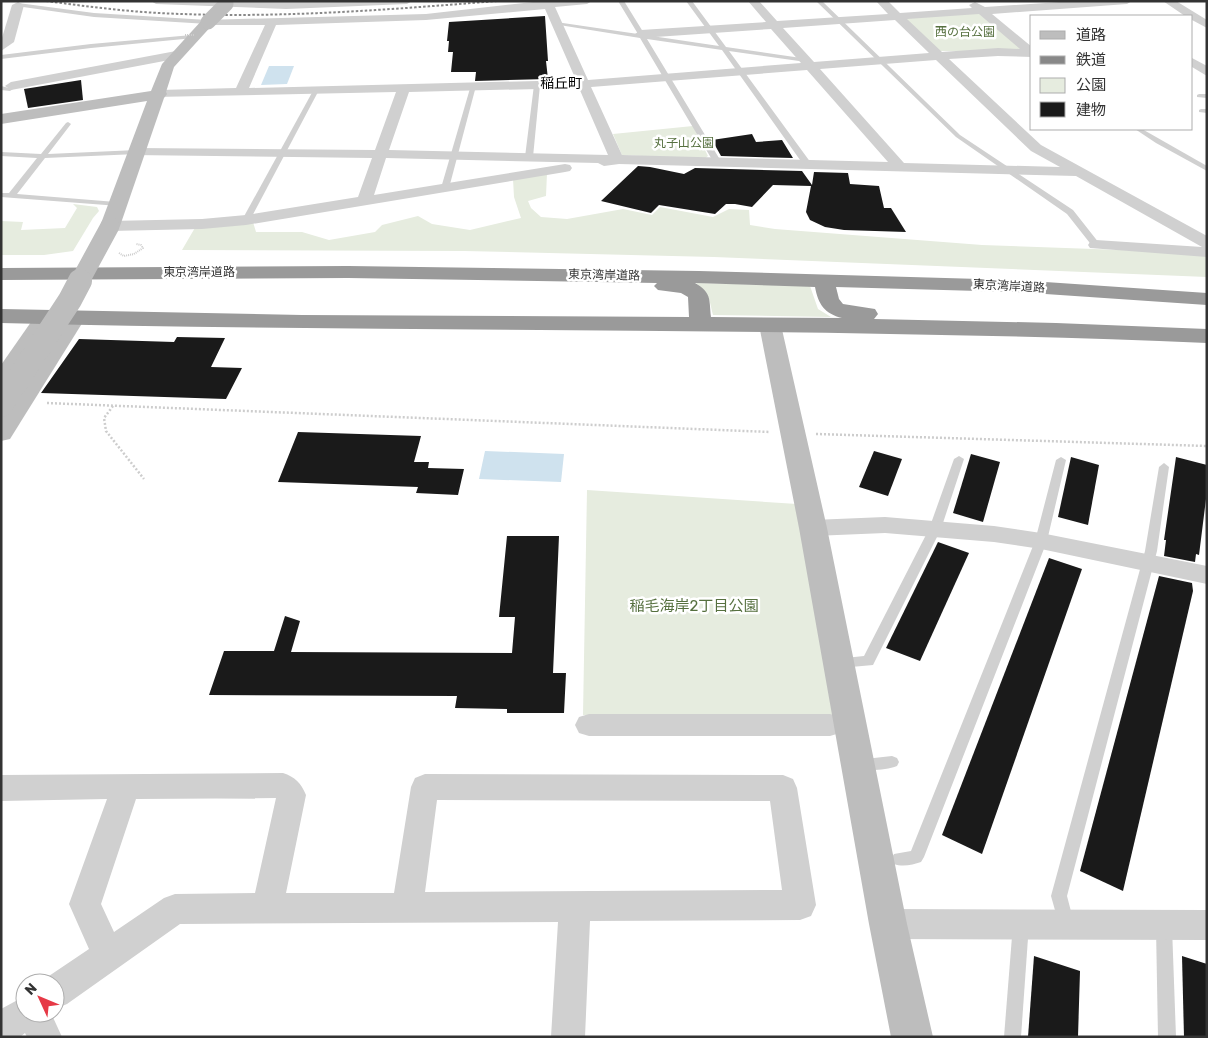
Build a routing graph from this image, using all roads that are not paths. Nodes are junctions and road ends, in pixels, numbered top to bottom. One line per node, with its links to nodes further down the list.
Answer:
1 (156, 1): 13 (street)
2 (407, 1): 13 (street)
3 (587, 1): 14 (street)
4 (622, 1): 31 (lane)
5 (689, 1): 30 (lane)
6 (753, 1): 28 (street)
7 (819, 1): 24 (lane)
8 (881, 1): 22 (street)
9 (970, 1): 17 (street)
10 (1127, 1): 12 (street)
11 (1168, 1): 20 (street)
12 (1103, 2): 15 (street); 18 (street)
13 (227, 3): 25 (street, bridge)
14 (547, 3): 26 (street); 27 (street)
15 (1038, 4): 17 (street); 19 (street)
16 (16, 10): 21 (street); 25 (lane); 35 (street)
17 (981, 10): 22 (street); 37 (street)
18 (1117, 12)
19 (1053, 15)
20 (1191, 15)
21 (1, 16)
22 (897, 16): 24 (street); 40 (street)
23 (1193, 16): 29 (street)
24 (838, 20): 28 (street); 42 (lane)
25 (208, 22): 26 (street); 32 (street)
26 (272, 22): 55 (street)
27 (556, 24): 31 (lane); 49 (street)
28 (775, 25): 30 (street); 43 (street)
29 (1207, 25)
30 (709, 30): 31 (street); 36 (lane)
31 (642, 36): 36 (lane); 48 (lane)
32 (192, 37): 34 (lane); 39 (street)
33 (96, 38): 34 (lane)
34 (91, 46): 41 (lane)
35 (1, 47)
36 (724, 49): 43 (lane); 45 (lane)
37 (1030, 51)
38 (1030, 53): 40 (street)
39 (176, 55): 52 (street); 56 (street)
40 (939, 56): 42 (street); 77 (street)
41 (1, 57)
42 (881, 61): 43 (street); 76 (lane)
43 (809, 63): 45 (street); 74 (street)
44 (1193, 63): 47 (street)
45 (741, 72): 48 (street); 73 (lane)
46 (1193, 72): 47 (street)
47 (1207, 72)
48 (669, 78): 49 (street); 71 (lane)
49 (583, 84): 50 (street); 69 (street)
50 (537, 85): 51 (street); 68 (lane)
51 (473, 86): 53 (street); 67 (lane)
52 (6, 87)
53 (404, 88): 54 (street); 65 (street)
54 (316, 90): 55 (street); 63 (lane)
55 (240, 92): 56 (street)
56 (159, 94): 59 (street); 62 (street)
57 (1199, 96): 58 (lane)
58 (1207, 96)
59 (1, 119)
60 (68, 124): 66 (lane)
61 (1140, 130): 72 (lane)
62 (137, 152): 63 (street); 66 (lane); 82 (street)
63 (283, 152): 65 (street); 83 (lane)
64 (1, 154): 66 (lane)
65 (380, 154): 67 (street); 81 (street)
66 (44, 156): 80 (lane)
67 (453, 157): 68 (street); 78 (lane)
68 (529, 157): 69 (street)
69 (618, 160): 71 (street); 78 (street)
70 (1207, 162): 72 (lane)
71 (718, 163): 73 (street)
72 (1197, 164): 75 (lane)
73 (808, 165): 74 (street)
74 (901, 168): 76 (street)
75 (1207, 169)
76 (1010, 172): 77 (street); 86 (lane)
77 (1077, 172): 85 (street)
78 (445, 188): 81 (street)
79 (1, 195): 80 (lane)
80 (11, 196): 82 (lane)
81 (364, 201): 83 (street)
82 (116, 204): 84 (street)
83 (246, 220): 84 (street)
84 (110, 226): 100 (street, bridge)
85 (1207, 243)
86 (1096, 245): 87 (street)
87 (1207, 252)
88 (1, 274): 89 (highway, 東京湾岸道路)
89 (569, 274): 90 (highway, 東京湾岸道路); 95 (highway)
90 (824, 280): 91 (highway, 東京湾岸道路); 97 (highway)
91 (1207, 299)
92 (1, 316): 93 (highway)
93 (46, 317): 94 (highway); 99 (street)
94 (75, 317): 95 (highway); 100 (street)
95 (700, 324): 96 (highway)
96 (770, 325): 97 (highway); 105 (street)
97 (993, 327): 98 (highway)
98 (1207, 336)
99 (1, 383)
100 (11, 403): 101 (street)
101 (1, 433)
102 (960, 459): 106 (lane)
103 (1061, 460): 107 (lane)
104 (1164, 466): 108 (lane)
105 (813, 528): 106 (street); 110 (street)
106 (935, 529): 107 (street); 110 (lane)
107 (1041, 541): 108 (street); 117 (lane)
108 (1148, 564): 109 (street); 123 (lane)
109 (1207, 576)
110 (838, 663): 114 (street)
111 (589, 725): 112 (street)
112 (830, 725)
113 (892, 762): 114 (lane)
114 (858, 764): 121 (street)
115 (126, 786): 116 (street); 120 (street); 126 (street)
116 (1, 788)
117 (899, 859)
118 (576, 906): 119 (street); 119 (street); 132 (street)
119 (407, 907): 120 (street)
120 (267, 908): 126 (street)
121 (888, 924): 122 (street); 133 (street)
122 (1021, 924): 123 (street); 134 (lane)
123 (1066, 924): 124 (street)
124 (1164, 925): 125 (street); 135 (lane)
125 (1207, 925)
126 (108, 955): 127 (street)
127 (65, 985)
128 (15, 1020): 130 (street)
129 (39, 1023): 131 (street)
130 (1, 1030)
131 (45, 1037)
132 (568, 1037)
133 (912, 1037)
134 (1012, 1037)
135 (1167, 1037)

